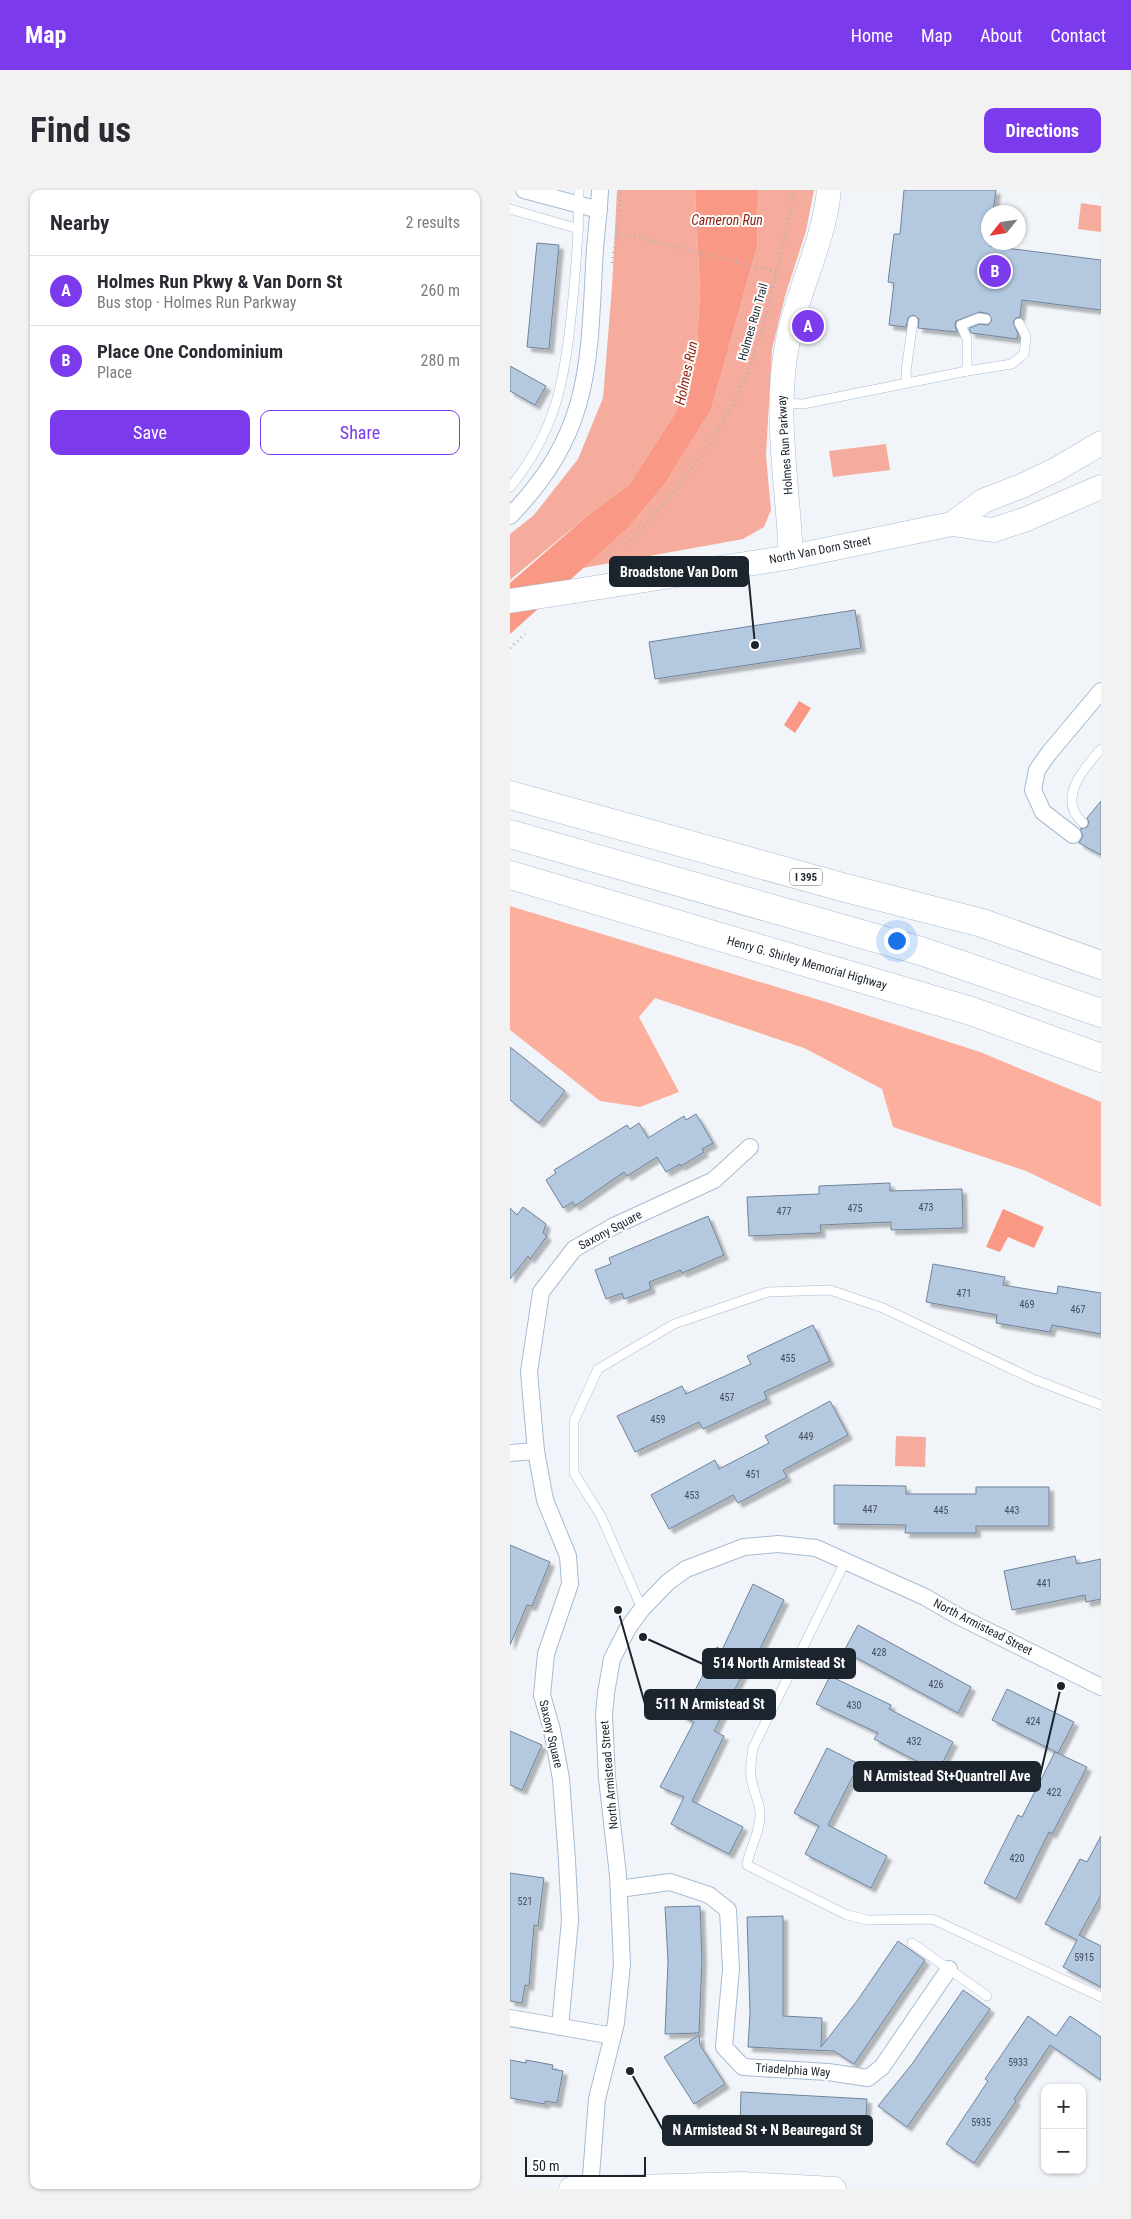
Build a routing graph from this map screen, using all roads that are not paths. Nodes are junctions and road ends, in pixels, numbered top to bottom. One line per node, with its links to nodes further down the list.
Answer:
1 (524, 190): 4 (street)
2 (600, 190): 6 (street)
3 (829, 190): 13 (main road, Holmes Run Parkway)
4 (579, 198): 6 (street); 7 (lane)
5 (510, 209): 7 (lane)
6 (599, 210): 17 (street)
7 (579, 228): 15 (lane)
8 (986, 319): 11 (lane)
9 (913, 321): 12 (lane)
10 (1019, 323): 11 (lane)
11 (967, 371): 12 (lane)
12 (907, 383): 13 (lane)
13 (780, 403): 19 (main road, Holmes Run Parkway)
14 (1101, 443): 18 (main road, North Van Dorn Street)
15 (510, 487)
16 (1101, 487): 18 (main road, North Van Dorn Street)
17 (510, 516)
18 (952, 524): 19 (main road, North Van Dorn Street)
19 (791, 557): 20 (main road, North Van Dorn Street, bridge)
20 (510, 601)
21 (1101, 691): 24 (street)
22 (1101, 749): 24 (lane)
23 (510, 795): 27 (highway, I 395)
24 (1078, 829)
25 (510, 834): 28 (highway)
26 (510, 875): 29 (highway, Henry G. Shirley Memorial Highway)
27 (1101, 965)
28 (1101, 1013)
29 (1101, 1058)
30 (750, 1147): 32 (street, Saxony Square)
31 (1101, 1405): 35 (lane)
32 (536, 1451): 33 (street); 43 (street, Saxony Square)
33 (510, 1453)
34 (846, 1560): 35 (street, North Armistead Street); 36 (street, North Armistead Street); 41 (lane)
35 (642, 1608): 37 (street, North Armistead Street)
36 (1101, 1687)
37 (619, 1889): 39 (street, Triadelphia Way); 44 (street, North Armistead Street)
38 (912, 1943): 39 (lane)
39 (949, 1969): 40 (lane)
40 (987, 1996)
41 (1101, 1997)
42 (510, 2018): 43 (street)
43 (560, 2027): 44 (street)
44 (612, 2036): 45 (street, North Armistead Street)
45 (584, 2188): 46 (main road)
46 (834, 2189)

